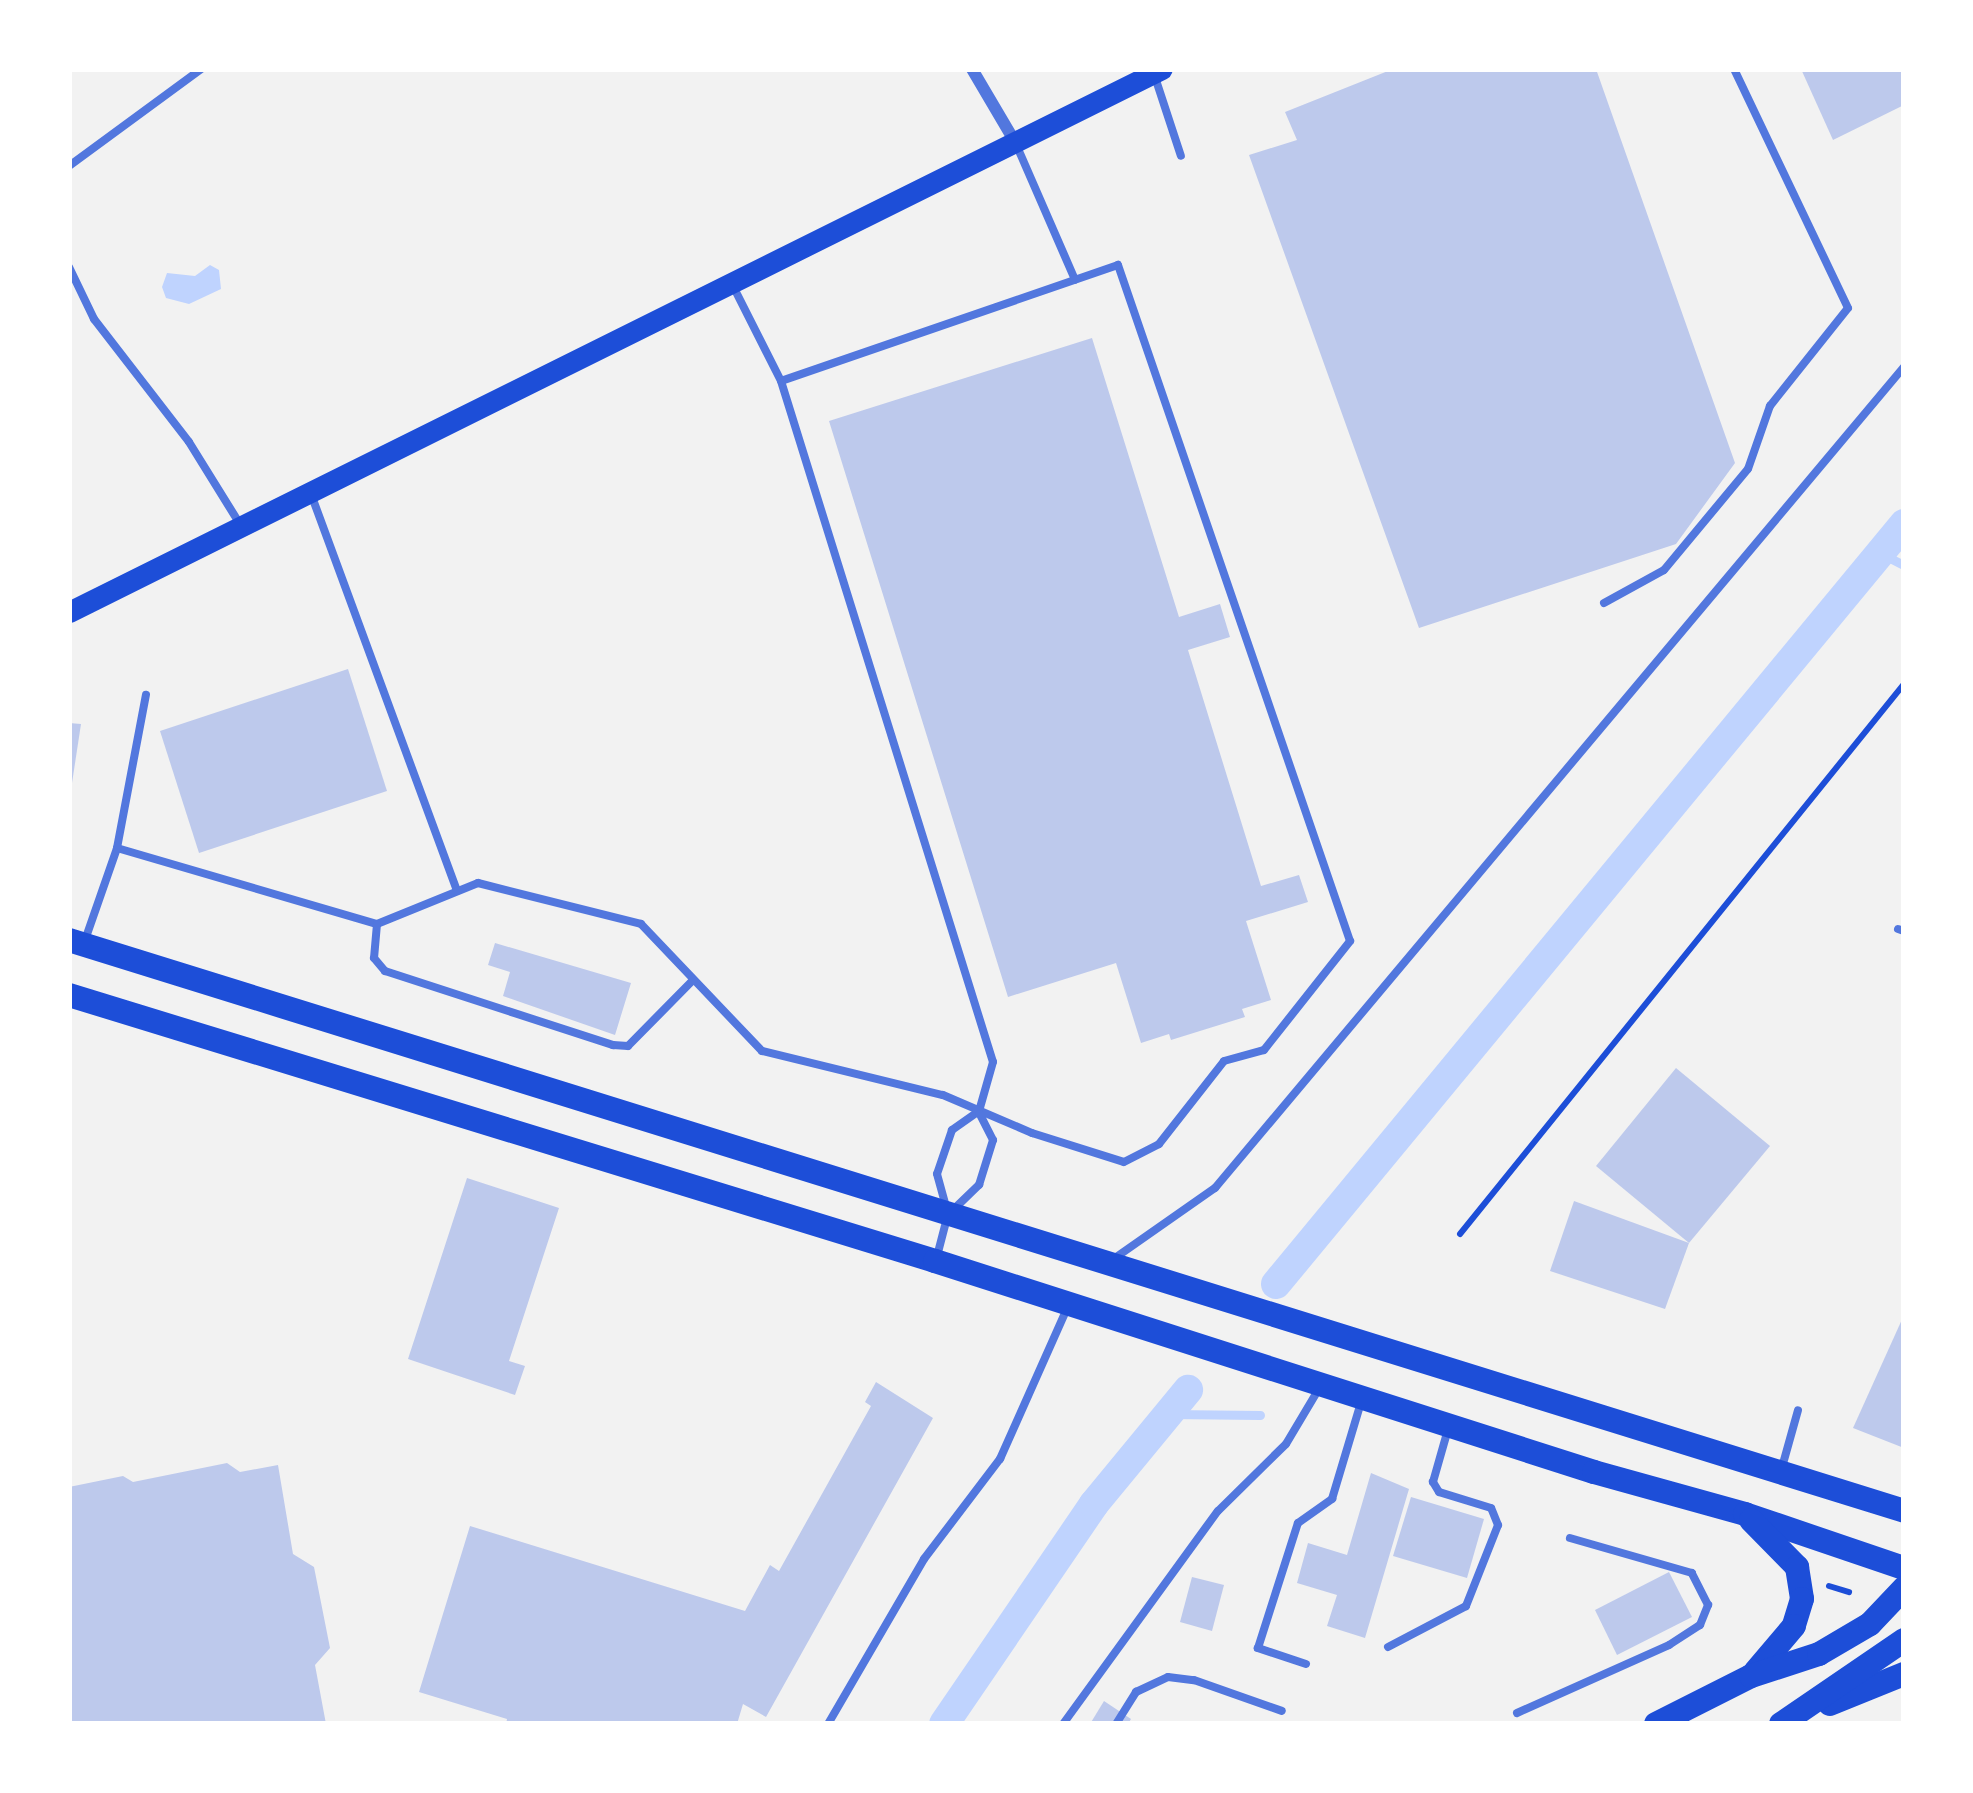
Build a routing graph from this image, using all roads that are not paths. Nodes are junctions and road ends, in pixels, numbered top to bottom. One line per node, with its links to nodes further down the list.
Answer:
1 (201, 69): 7 (lane)
2 (972, 69): 5 (street)
3 (1734, 69): 15 (lane)
4 (1157, 71): 5 (main road); 6 (lane)
5 (1015, 142): 9 (lane); 10 (main road)
6 (1181, 156)
7 (69, 166)
8 (69, 267): 14 (lane)
9 (1076, 280): 12 (lane); 24 (lane)
10 (731, 283): 12 (lane); 13 (main road)
11 (1904, 367): 27 (lane)
12 (781, 381): 24 (lane)
13 (310, 493): 14 (main road); 19 (lane)
14 (242, 527): 16 (main road)
15 (1604, 603)
16 (69, 612)
17 (146, 695): 18 (lane)
18 (117, 848): 20 (lane); 21 (lane)
19 (458, 891): 20 (lane); 22 (lane)
20 (377, 924): 22 (lane)
21 (76, 942): 25 (main road)
22 (694, 980): 24 (lane)
23 (69, 995): 26 (main road)
24 (979, 1111): 25 (lane); 25 (lane)
25 (948, 1214): 26 (lane); 27 (main road)
26 (935, 1261): 28 (main road)
27 (1113, 1264): 33 (main road)
28 (1069, 1305): 29 (main road); 47 (lane)
29 (1326, 1387): 30 (main road); 48 (lane)
30 (1363, 1398): 32 (main road); 41 (lane)
31 (1798, 1410): 33 (lane)
32 (1450, 1426): 35 (main road); 40 (lane)
33 (1780, 1472): 34 (main road)
34 (1904, 1510)
35 (1745, 1514): 37 (main road); 43 (main road)
36 (1570, 1538): 45 (lane)
37 (1904, 1568)
38 (1904, 1588): 43 (main road)
39 (1904, 1640): 46 (main road)
40 (1388, 1647)
41 (1306, 1664)
42 (1904, 1674): 46 (main road)
43 (1751, 1676): 50 (main road)
44 (1282, 1711): 49 (lane)
45 (1517, 1713)
46 (1787, 1721)
47 (828, 1724)
48 (1064, 1724)
49 (1116, 1724)
50 (1656, 1724)

